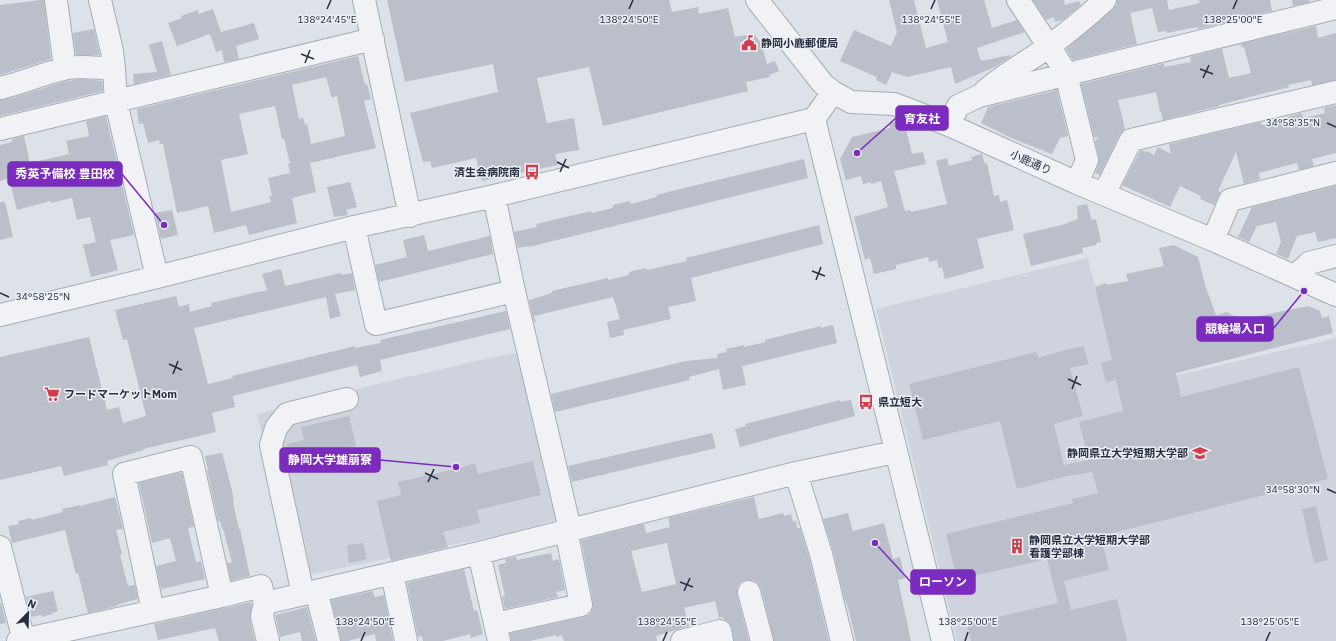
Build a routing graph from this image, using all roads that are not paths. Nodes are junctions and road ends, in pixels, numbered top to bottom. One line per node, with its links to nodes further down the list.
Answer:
1 (56, 0): 10 (street)
2 (100, 0): 11 (street)
3 (364, 0): 8 (street)
4 (757, 0): 14 (street, 小鹿通り)
5 (1018, 0): 9 (street)
6 (1105, 0): 9 (street)
7 (1336, 8): 12 (street)
8 (372, 39): 17 (street); 25 (street)
9 (1048, 46): 12 (street); 16 (street)
10 (65, 68): 11 (street); 13 (street)
11 (114, 69): 17 (street)
12 (1066, 74): 16 (street); 22 (street)
13 (0, 88)
14 (833, 92): 18 (street); 19 (street, 小鹿通り)
15 (1336, 92): 23 (street)
16 (979, 96): 19 (street)
17 (116, 102): 20 (street); 30 (street)
18 (814, 119): 24 (street); 35 (street)
19 (949, 125): 22 (street, 小鹿通り)
20 (0, 129)
21 (1336, 172): 27 (street)
22 (1077, 183): 23 (street, 小鹿通り)
23 (1104, 194): 27 (street, 小鹿通り)
24 (494, 196): 25 (street); 31 (street)
25 (410, 216): 26 (street)
26 (354, 228): 30 (street); 31 (street)
27 (1213, 240): 29 (street, 小鹿通り)
28 (1336, 256): 29 (street)
29 (1295, 276): 32 (street, 小鹿通り)
30 (157, 277): 33 (street)
31 (514, 291): 37 (street)
32 (1336, 295)
33 (0, 315)
34 (347, 399): 41 (street)
35 (895, 452): 36 (street); 55 (street)
36 (796, 473): 37 (street); 54 (street)
37 (568, 530): 39 (street); 46 (street)
38 (0, 547): 47 (street)
39 (479, 553): 40 (street); 46 (street)
40 (392, 573): 41 (street); 50 (street)
41 (309, 592): 44 (street); 49 (street)
42 (749, 592): 53 (street)
43 (222, 596): 44 (street); 45 (street); 45 (street)
44 (265, 603): 48 (street)
45 (153, 611): 47 (street)
46 (497, 632)
47 (22, 641)
48 (268, 641)
49 (328, 641)
50 (406, 641)
51 (682, 641): 52 (street)
52 (722, 641)
53 (762, 641)
54 (842, 641)
55 (942, 641)

